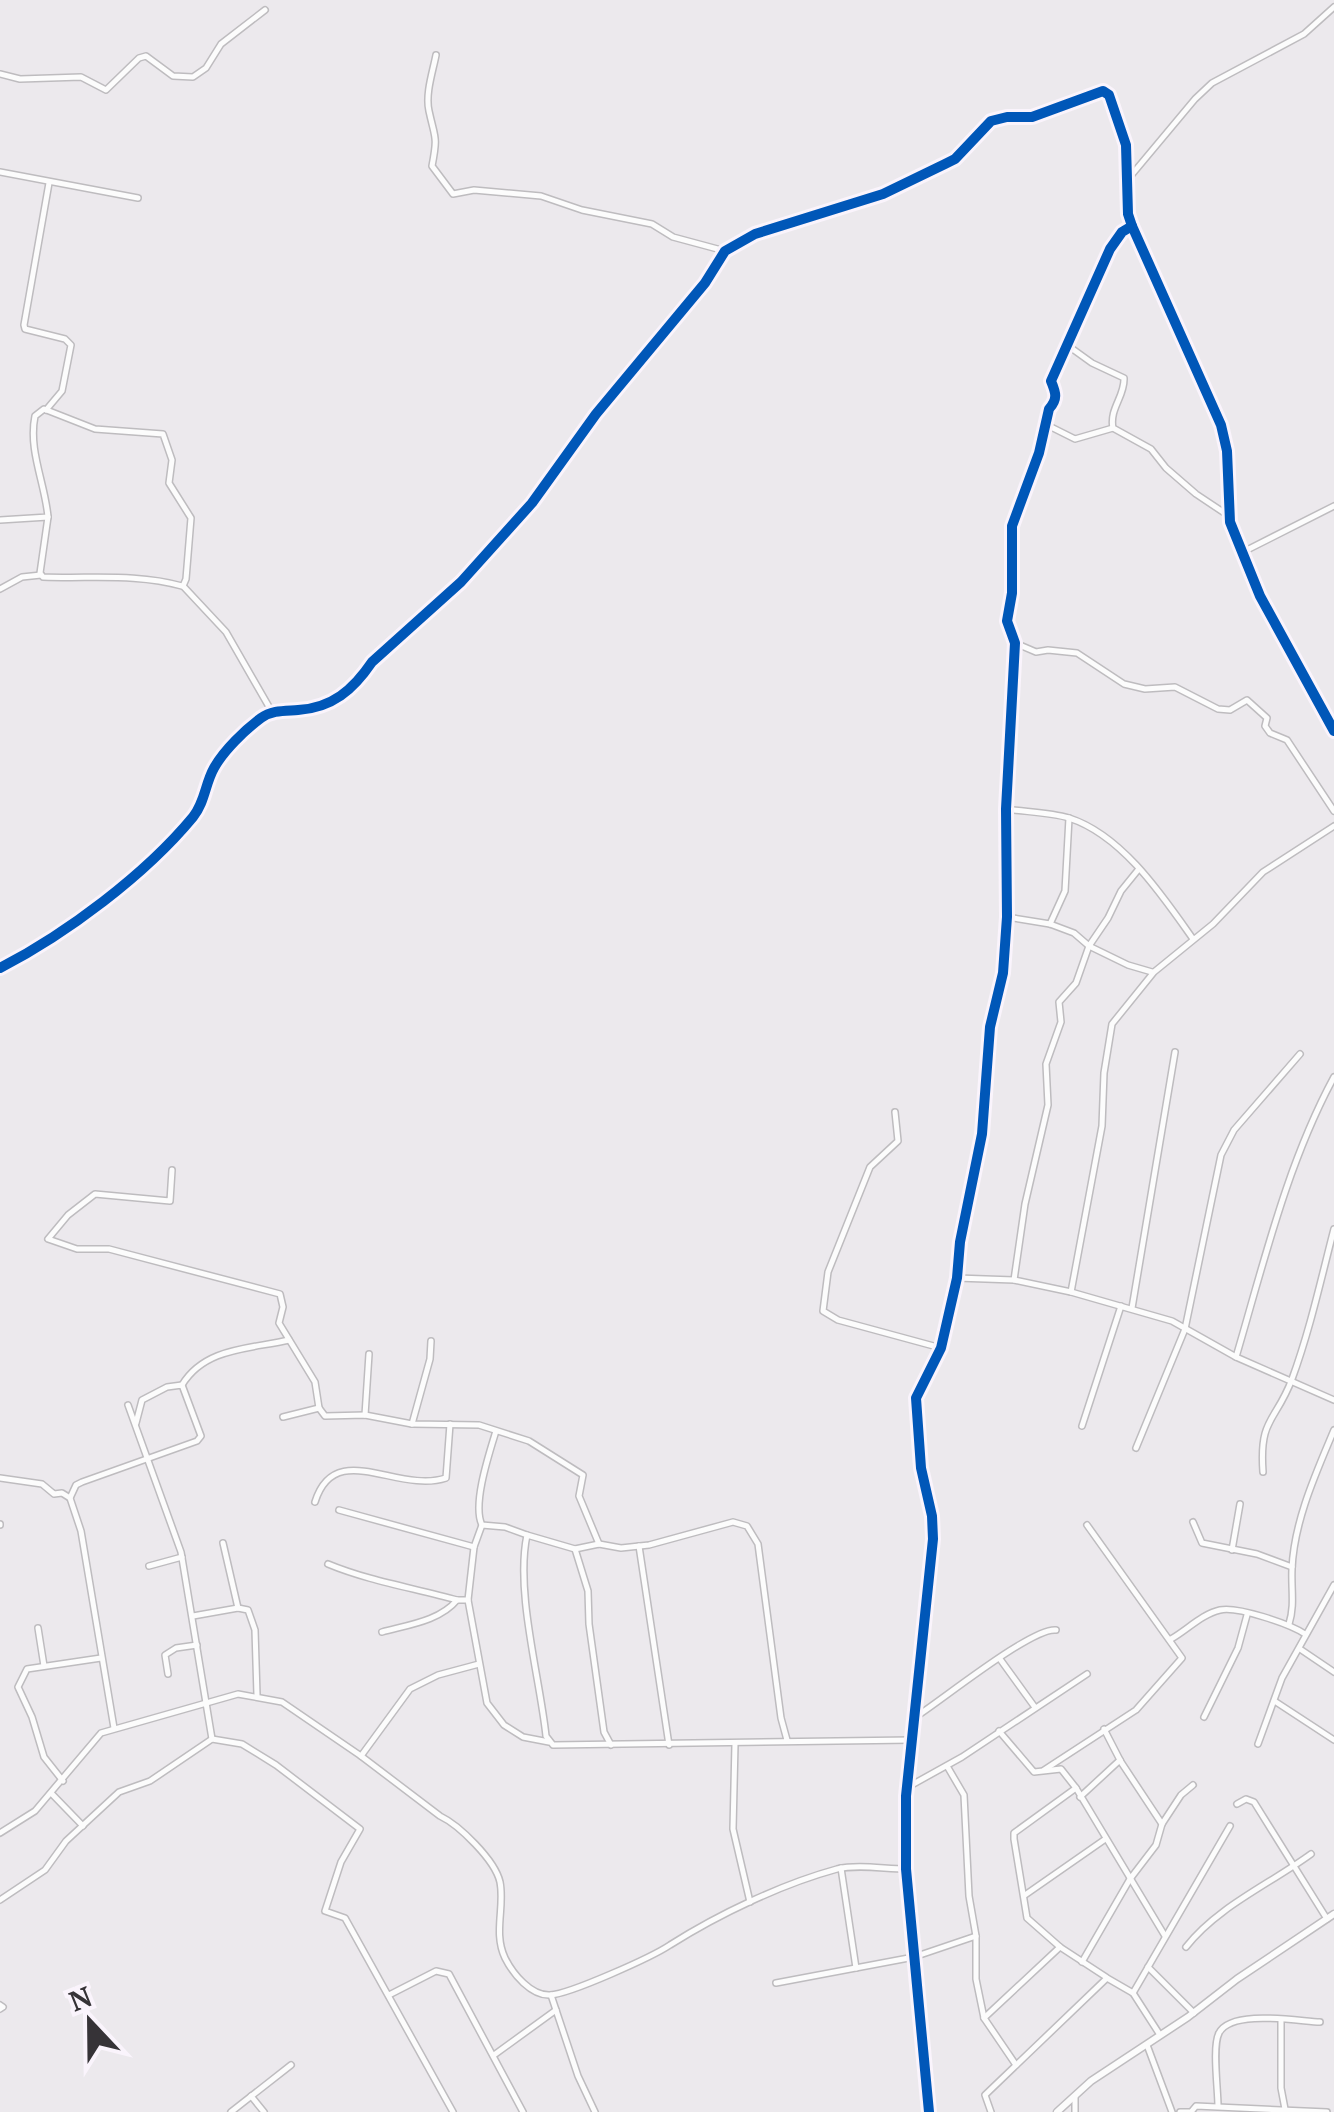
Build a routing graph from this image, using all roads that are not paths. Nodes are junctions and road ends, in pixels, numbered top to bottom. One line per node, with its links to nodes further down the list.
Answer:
1 (1334, 8): 6 (street)
2 (265, 10): 4 (street)
3 (436, 54): 10 (street)
4 (0, 74)
5 (0, 172): 7 (street)
6 (1127, 180): 9 (street); 10 (street)
7 (48, 183): 8 (street); 12 (street)
8 (138, 198)
9 (1132, 226): 11 (street); 16 (street)
10 (725, 251): 24 (street)
11 (1067, 346): 13 (street); 14 (street)
12 (46, 410): 17 (street); 21 (street)
13 (1046, 425): 14 (street); 23 (street)
14 (1113, 428): 16 (street)
15 (1334, 506): 19 (street)
16 (1229, 516): 19 (street)
17 (48, 517): 18 (street); 20 (street)
18 (0, 520)
19 (1243, 552): 25 (street)
20 (40, 575): 21 (street); 22 (street)
21 (183, 586): 24 (street)
22 (0, 589)
23 (1015, 643): 26 (street); 27 (street)
24 (272, 712): 35 (street)
25 (1334, 732)
26 (1006, 810): 28 (street); 31 (street)
27 (1334, 811)
28 (1069, 818): 30 (street); 32 (street)
29 (1334, 826): 33 (street)
30 (1138, 870): 33 (street); 34 (street)
31 (1007, 917): 32 (street); 43 (street)
32 (1050, 924): 34 (street)
33 (1193, 939): 36 (street)
34 (1089, 946): 36 (street); 44 (street)
35 (0, 968)
36 (1154, 972): 45 (street)
37 (1175, 1052): 47 (street)
38 (1300, 1054): 48 (street)
39 (1334, 1077): 53 (street)
40 (895, 1112): 51 (street)
41 (172, 1170): 49 (street)
42 (1334, 1230): 54 (street)
43 (958, 1278): 44 (street); 51 (street)
44 (1014, 1280): 45 (street)
45 (1071, 1292): 46 (street)
46 (1121, 1306): 47 (street); 64 (street)
47 (1132, 1308): 48 (street)
48 (1186, 1329): 53 (street); 67 (street)
49 (289, 1340): 55 (street); 58 (street)
50 (431, 1342): 62 (street)
51 (941, 1348): 116 (street)
52 (369, 1354): 59 (street)
53 (1236, 1357): 54 (street)
54 (1291, 1383): 56 (street); 69 (street)
55 (182, 1384): 61 (street); 68 (street)
56 (1334, 1400)
57 (128, 1406): 61 (street)
58 (319, 1408): 59 (street); 60 (street)
59 (366, 1416): 62 (street)
60 (284, 1417)
61 (136, 1422): 68 (street)
62 (412, 1424): 63 (street)
63 (450, 1424): 66 (street); 72 (street)
64 (1082, 1426)
65 (1334, 1430): 88 (street)
66 (496, 1431): 76 (street); 80 (street)
67 (1136, 1448)
68 (149, 1457): 71 (street); 85 (street)
69 (1263, 1472)
70 (0, 1478): 71 (street)
71 (70, 1498): 104 (street)
72 (315, 1502)
73 (1240, 1504): 84 (street)
74 (339, 1510): 82 (street)
75 (1193, 1522): 84 (street)
76 (482, 1525): 78 (street); 82 (street)
77 (1087, 1525): 101 (street)
78 (528, 1535): 83 (street); 124 (street)
79 (223, 1544): 93 (street)
80 (599, 1544): 81 (street); 83 (street)
81 (639, 1546): 121 (street); 127 (street)
82 (474, 1547): 92 (street)
83 (575, 1549): 128 (street)
84 (1232, 1550): 88 (street)
85 (182, 1556): 87 (street); 95 (street)
86 (328, 1564): 91 (street)
87 (149, 1566)
88 (1292, 1568): 96 (street)
89 (1334, 1586): 90 (street)
90 (1332, 1596): 100 (street)
91 (457, 1600): 92 (street); 99 (street)
92 (468, 1600): 106 (street)
93 (238, 1608): 95 (street); 111 (street)
94 (1247, 1615): 96 (street); 101 (street); 115 (street)
95 (193, 1616): 102 (street)
96 (1290, 1624): 100 (street)
97 (38, 1628): 107 (street)
98 (1056, 1630): 105 (street)
99 (382, 1632)
100 (1305, 1634): 103 (street)
101 (1171, 1640): 118 (street)
102 (198, 1645): 109 (street); 113 (street)
103 (1300, 1648): 108 (street); 112 (street)
104 (102, 1658): 107 (street); 117 (street)
105 (1000, 1658): 114 (street); 116 (street)
106 (479, 1664): 124 (street); 129 (street)
107 (44, 1666): 133 (street)
108 (1334, 1672)
109 (168, 1674)
110 (1087, 1674): 114 (street)
111 (257, 1695): 113 (street); 129 (street)
112 (1276, 1702): 123 (street); 126 (street)
113 (208, 1703): 117 (street); 120 (street)
114 (1034, 1706): 119 (street)
115 (1204, 1717)
116 (914, 1718): 122 (street)
117 (114, 1728): 133 (street)
118 (1104, 1728): 130 (street); 132 (street)
119 (998, 1732): 131 (street); 132 (street)
120 (212, 1739): 141 (street); 166 (street)
121 (787, 1740): 122 (street); 125 (street)
122 (912, 1740): 135 (street)
123 (1334, 1740)
124 (548, 1742): 128 (street)
125 (735, 1744): 127 (street); 152 (street)
126 (1258, 1744)
127 (669, 1745): 128 (street)
128 (610, 1746)
129 (361, 1756): 167 (street)
130 (1120, 1760): 138 (street); 140 (street)
131 (947, 1766): 135 (street); 155 (street)
132 (1044, 1770): 136 (street)
133 (63, 1781): 137 (street)
134 (1193, 1785): 140 (street)
135 (908, 1787): 148 (street)
136 (1076, 1788): 138 (street); 150 (street)
137 (52, 1794): 141 (street); 143 (street)
138 (1080, 1796): 144 (street)
139 (1237, 1804): 146 (street)
140 (1162, 1824): 149 (street)
141 (82, 1826): 151 (street)
142 (1230, 1826): 156 (street)
143 (0, 1833)
144 (1104, 1840): 149 (street); 150 (street)
145 (1311, 1854): 146 (street)
146 (1294, 1866): 154 (street); 158 (street)
147 (840, 1868): 148 (street); 152 (street); 162 (street)
148 (906, 1869): 159 (street)
149 (1130, 1879): 156 (street); 160 (street)
150 (1025, 1895): 157 (street)
151 (1, 1897)
152 (750, 1902): 167 (street)
153 (1334, 1914): 154 (street)
154 (1326, 1919): 169 (street)
155 (976, 1936): 159 (street); 170 (street)
156 (1165, 1936): 161 (street)
157 (1060, 1947): 160 (street); 170 (street)
158 (1186, 1947)
159 (914, 1957): 162 (street); 187 (street)
160 (1082, 1962): 163 (street)
161 (1148, 1967): 165 (street); 169 (street)
162 (856, 1968): 164 (street)
163 (1107, 1978): 165 (street); 177 (street)
164 (776, 1983)
165 (1132, 1993): 173 (street)
166 (388, 1995): 175 (street); 184 (street)
167 (551, 1995): 168 (street)
168 (556, 2010): 175 (street); 186 (street)
169 (1194, 2013): 173 (street)
170 (984, 2018): 177 (street)
171 (1281, 2021): 172 (street); 180 (street); 181 (street)
172 (1320, 2022)
173 (1160, 2035): 174 (street)
174 (1146, 2044): 179 (street); 191 (street)
175 (494, 2056): 185 (street)
176 (291, 2064): 178 (street)
177 (1016, 2065): 188 (street)
178 (251, 2096): 182 (street); 183 (street)
179 (1075, 2096): 189 (street); 190 (street)
180 (1218, 2106): 181 (street); 192 (street)
181 (1285, 2111): 193 (street)
182 (231, 2112)
183 (264, 2112)
184 (454, 2112)
185 (522, 2112)
186 (595, 2112)
187 (929, 2112)
188 (991, 2112)
189 (1056, 2112)
190 (1075, 2112)
191 (1172, 2112)
192 (1180, 2112)
193 (1326, 2112)

